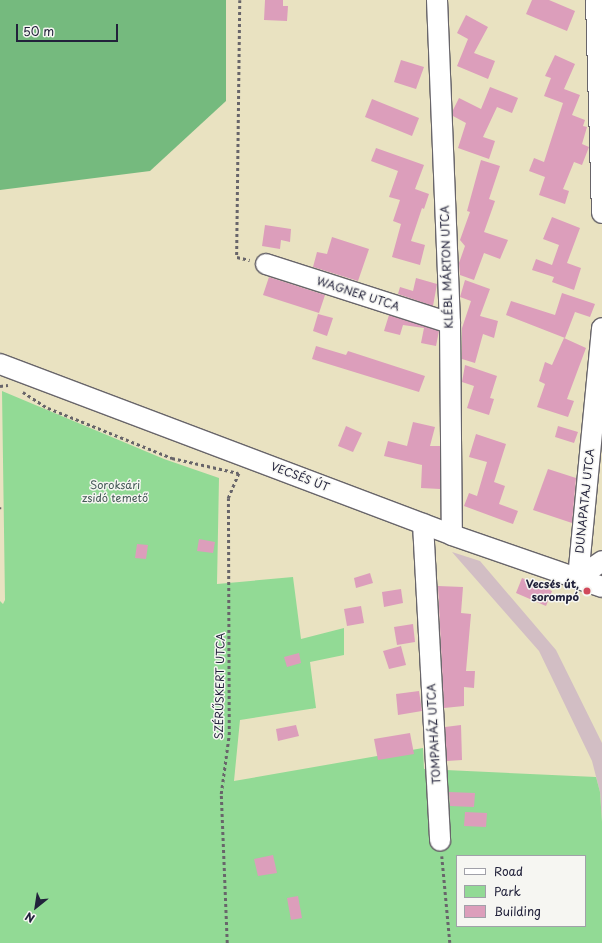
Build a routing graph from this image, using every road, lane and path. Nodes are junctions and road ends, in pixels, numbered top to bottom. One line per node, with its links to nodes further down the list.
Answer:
1 (240, 0): 5 (path)
2 (437, 0): 6 (street, KLÉBL MÁRTON UTCA)
3 (596, 0): 4 (street)
4 (602, 213)
5 (266, 264): 6 (street, WAGNER UTCA)
6 (450, 323): 14 (street, KLÉBL MÁRTON UTCA)
7 (602, 328): 16 (street, DUNAPATAJ UTCA)
8 (0, 364): 12 (street, VECSÉS ÚT)
9 (0, 386): 10 (path)
10 (15, 388)
11 (20, 390): 12 (path)
12 (242, 465): 13 (street, VECSÉS ÚT); 19 (path, SZÉRŰSKERT UTCA)
13 (423, 524): 14 (street, VECSÉS ÚT); 18 (street, TOMPAHÁZ UTCA)
14 (452, 535): 16 (street, VECSÉS ÚT)
15 (602, 561): 16 (street)
16 (578, 578): 17 (street, VECSÉS ÚT)
17 (602, 587)
18 (440, 841): 20 (path)
19 (227, 943)
20 (450, 943)

